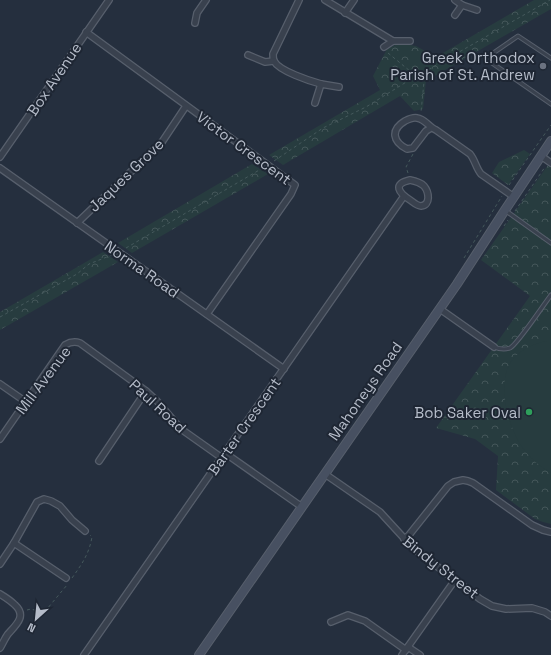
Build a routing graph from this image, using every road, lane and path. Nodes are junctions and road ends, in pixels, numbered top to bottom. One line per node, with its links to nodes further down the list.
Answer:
1 (109, 0): 13 (street, Box Avenue)
2 (206, 0): 12 (street)
3 (299, 0): 19 (street)
4 (325, 0): 10 (street)
5 (354, 0): 10 (street)
6 (455, 0): 8 (street)
7 (550, 0): 20 (path)
8 (462, 5): 9 (street); 11 (street)
9 (477, 10)
10 (345, 13): 14 (street)
11 (455, 15)
12 (195, 23)
13 (86, 32): 25 (street, Victor Crescent); 32 (street, Box Avenue)
14 (393, 41): 15 (street); 16 (street)
15 (410, 41)
16 (384, 47): 20 (path)
17 (248, 56): 19 (street)
18 (551, 58): 24 (lane)
19 (274, 61): 21 (street)
20 (416, 76): 26 (path); 34 (path)
21 (321, 84): 22 (street); 23 (street)
22 (338, 87)
23 (315, 103)
24 (551, 104)
25 (186, 106): 34 (street, Victor Crescent); 42 (street, Jaques Grove)
26 (421, 118): 28 (street); 30 (street)
27 (551, 125): 37 (path)
28 (431, 128): 30 (street); 37 (street)
29 (551, 140): 31 (main road, Mahoneys Road)
30 (413, 148): 36 (path)
31 (541, 156): 33 (street); 39 (main road, Mahoneys Road)
32 (0, 158)
33 (550, 162): 41 (path)
34 (267, 165): 45 (path); 48 (street, Victor Crescent)
35 (0, 168): 42 (street, Norma Road)
36 (410, 180): 38 (street); 38 (street)
37 (505, 191): 39 (street)
38 (404, 196): 52 (street, Barter Crescent)
39 (514, 197): 40 (main road, Mahoneys Road)
40 (504, 210): 41 (lane); 47 (main road, Mahoneys Road)
41 (512, 215): 43 (path); 44 (lane)
42 (77, 223): 45 (street, Norma Road)
43 (503, 228)
44 (551, 243)
45 (118, 252): 48 (street, Norma Road); 49 (path)
46 (551, 295): 51 (lane)
47 (440, 309): 51 (street); 59 (main road, Mahoneys Road)
48 (207, 314): 52 (street, Norma Road)
49 (0, 317)
50 (74, 341): 54 (street, Paul Road); 55 (street, Mill Avenue)
51 (494, 347)
52 (284, 369): 57 (street, Barter Crescent)
53 (0, 384): 55 (street)
54 (146, 391): 57 (street, Paul Road); 58 (street)
55 (26, 402): 56 (street, Mill Avenue)
56 (0, 439)
57 (223, 455): 60 (street, Paul Road); 73 (street, Barter Crescent)
58 (99, 461)
59 (325, 474): 60 (main road, Mahoneys Road); 63 (street, Bindy Street)
60 (302, 507): 74 (main road, Mahoneys Road)
61 (85, 531): 64 (street)
62 (551, 532): 63 (street)
63 (404, 539): 67 (street, Bindy Street)
64 (14, 543): 65 (street); 66 (street)
65 (0, 564)
66 (66, 578)
67 (455, 580): 69 (street, Bindy Street); 72 (street)
68 (0, 594): 71 (street)
69 (551, 616)
70 (330, 622): 72 (street)
71 (0, 648)
72 (405, 650): 75 (street)
73 (84, 655)
74 (198, 655)
75 (420, 655)

